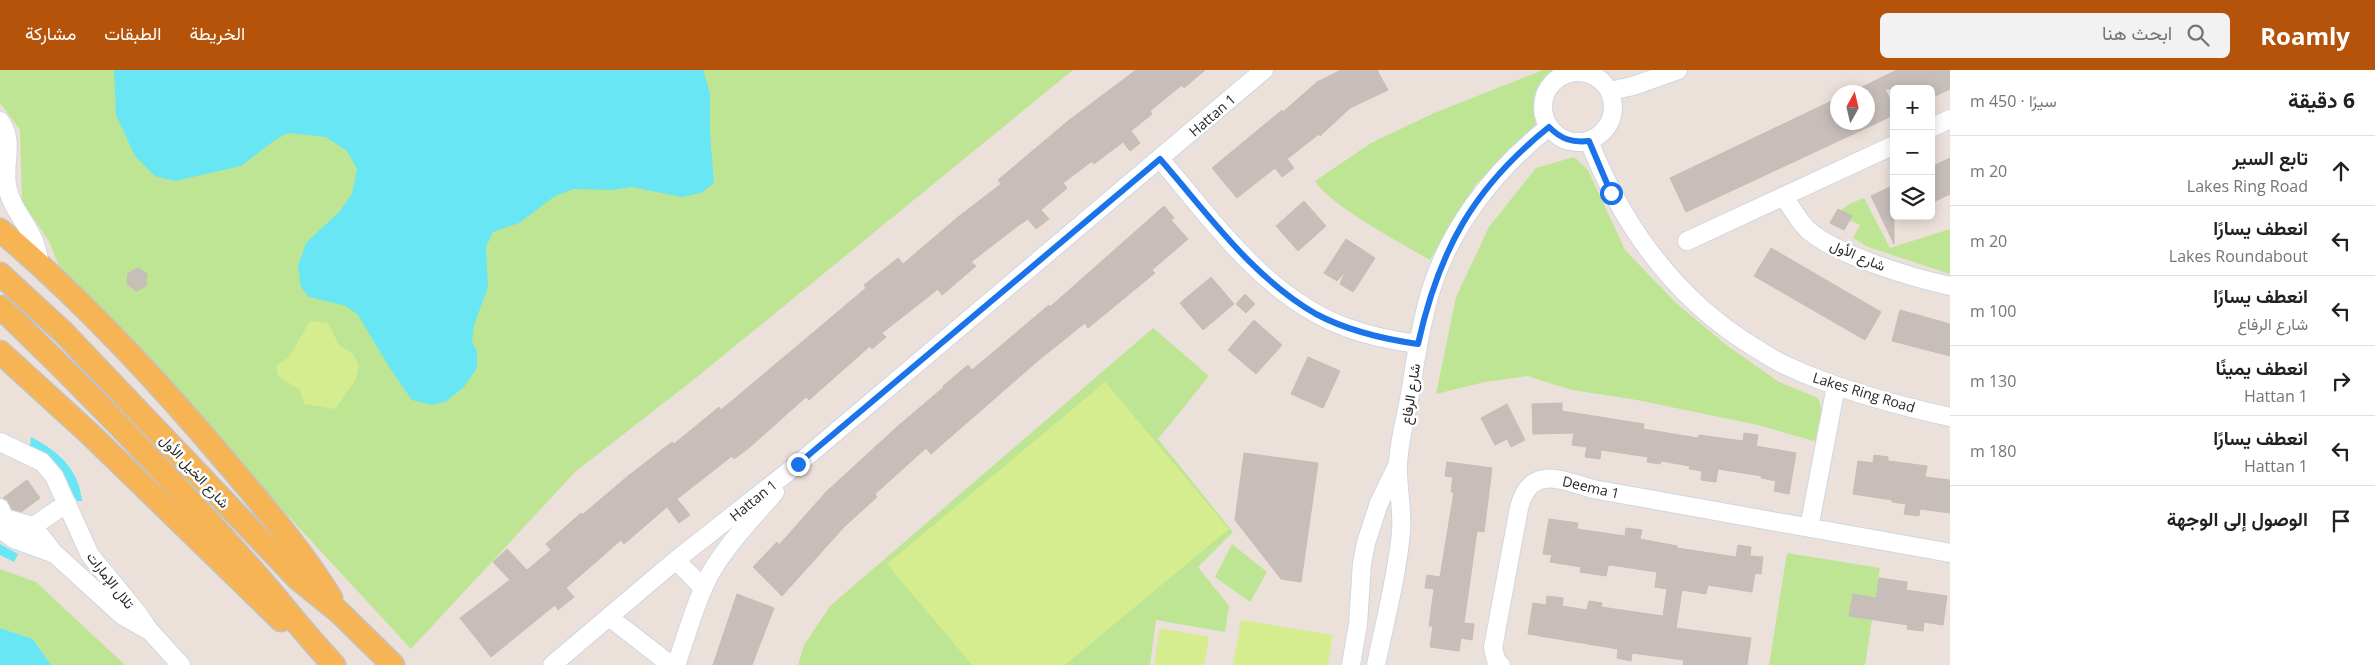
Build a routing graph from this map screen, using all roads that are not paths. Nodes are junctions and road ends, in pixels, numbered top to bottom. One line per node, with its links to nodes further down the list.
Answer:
1 (1264, 70): 12 (street, Hattan 1)
2 (1678, 70): 4 (street)
3 (1572, 71): 5 (street); 9 (street)
4 (1654, 74): 5 (street)
5 (1610, 91): 10 (street)
6 (1950, 119): 8 (street)
7 (0, 121): 13 (street)
8 (1935, 126)
9 (1549, 127): 10 (street); 21 (street, شارع الرفاع)
10 (1589, 141): 23 (street, Lakes Ring Road)
11 (1890, 147): 14 (street)
12 (1160, 159): 21 (street); 26 (street, Hattan 1)
13 (4, 164): 17 (street)
14 (1784, 196): 16 (street); 19 (street, شارع الأول)
15 (0, 230): 17 (main road)
16 (1687, 241)
17 (40, 263): 37 (main road)
18 (0, 274): 37 (main road, شارع الخيل الأول)
19 (1950, 286)
20 (0, 307): 40 (main road, شارع الخيل الأول)
21 (1418, 344): 27 (street, شارع الرفاع)
22 (0, 352): 40 (main road)
23 (1836, 386): 24 (street, Lakes Ring Road); 31 (street)
24 (1950, 416)
25 (0, 442): 28 (street, تلال الإمارات)
26 (798, 464): 35 (street, Hattan 1); 36 (street)
27 (1398, 464): 47 (street, شارع الرفاع); 48 (street, شارع الرفاع)
28 (67, 503): 30 (street); 39 (street, تلال الإمارات)
29 (0, 508): 30 (street)
30 (33, 526): 32 (street); 34 (street, تلال الإمارات)
31 (1809, 528): 33 (street, Deema 1); 49 (street, Deema 1)
32 (7, 534): 34 (street, تلال الإمارات)
33 (1950, 553)
34 (55, 554): 39 (street, تلال الإمارات)
35 (676, 560): 36 (street); 38 (street, Hattan 1)
36 (703, 588): 46 (street)
37 (339, 612): 43 (main road, شارع الخيل الأول)
38 (609, 617): 44 (street, Hattan 1); 45 (street)
39 (149, 630): 41 (street)
40 (314, 644): 42 (main road, شارع الخيل الأول)
41 (181, 665)
42 (334, 665)
43 (392, 665)
44 (552, 665)
45 (671, 665)
46 (676, 665)
47 (1351, 665)
48 (1376, 665)
49 (1501, 665)

